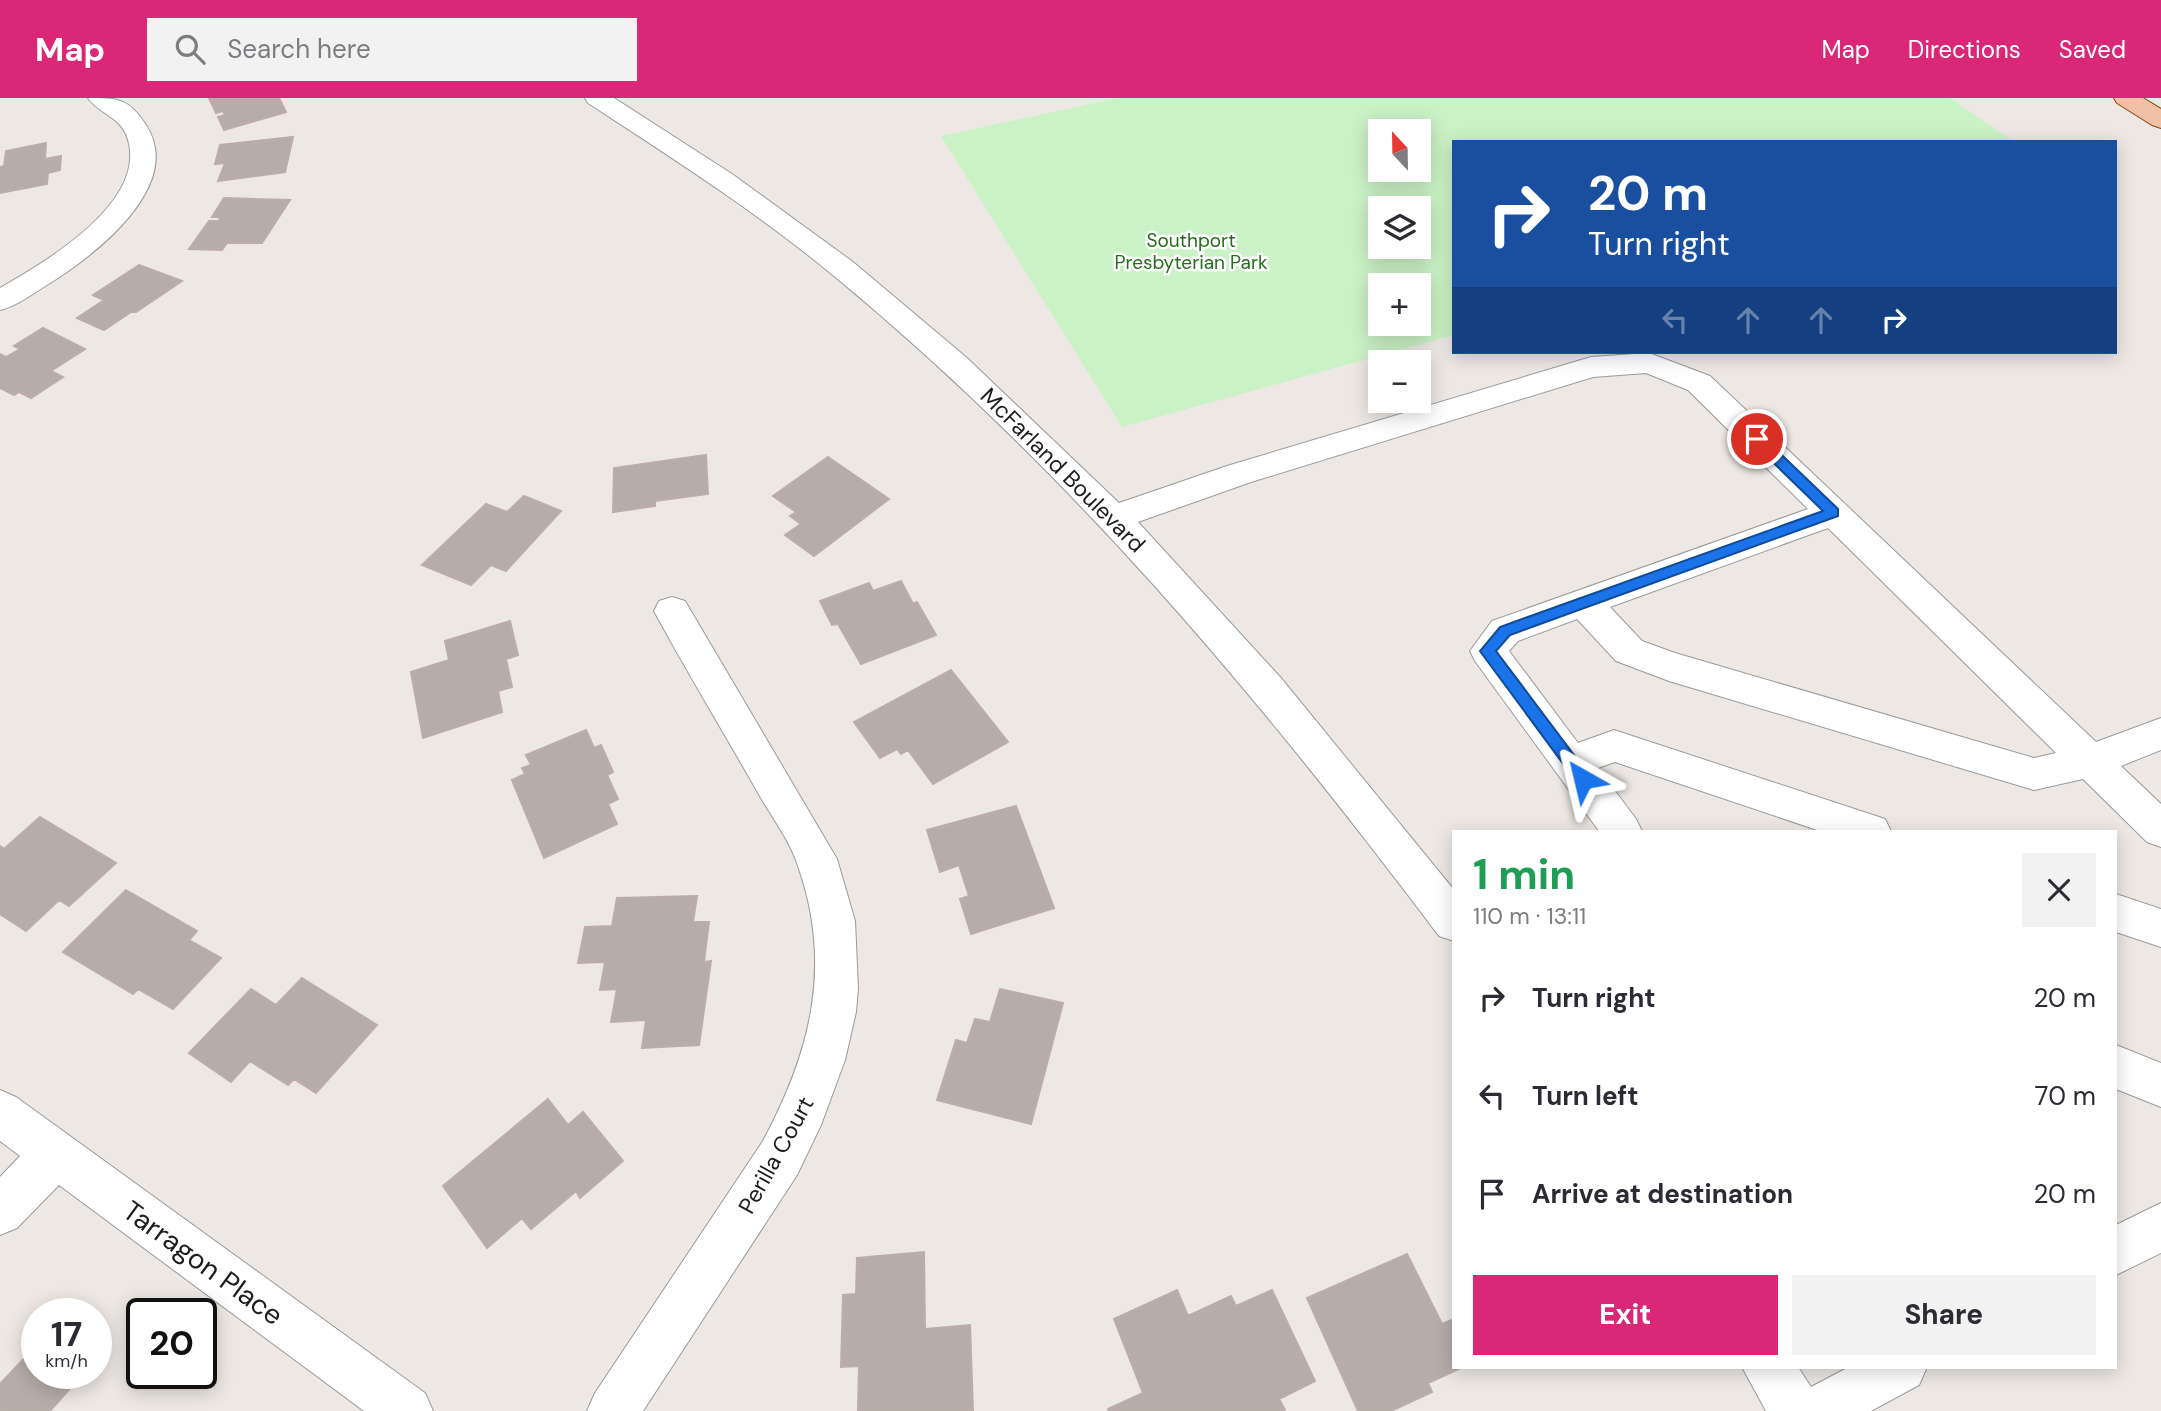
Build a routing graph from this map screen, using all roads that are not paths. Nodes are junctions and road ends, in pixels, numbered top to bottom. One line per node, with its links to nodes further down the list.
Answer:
1 (100, 98): 5 (street)
2 (597, 98): 7 (street, McFarland Boulevard)
3 (2126, 98): 4 (main road)
4 (2161, 120)
5 (0, 301)
6 (1833, 513): 7 (street); 8 (street); 11 (street)
7 (1114, 518): 17 (street, McFarland Boulevard)
8 (1584, 603): 11 (street); 12 (street)
9 (672, 611): 29 (street, Perilla Court)
10 (2161, 734): 11 (street)
11 (2090, 761): 15 (street)
12 (1571, 762): 13 (street); 14 (street)
13 (1621, 830)
14 (1868, 830)
15 (2161, 831)
16 (2117, 913): 18 (street)
17 (1452, 919)
18 (2161, 928)
19 (2117, 1067): 20 (street)
20 (2161, 1085)
21 (0, 1113): 22 (street, Tarragon Place)
22 (55, 1156): 23 (street); 28 (street, Tarragon Place)
23 (0, 1211)
24 (2161, 1227): 25 (street)
25 (2117, 1250)
26 (1769, 1369): 30 (street)
27 (1897, 1369): 31 (street)
28 (407, 1411)
29 (612, 1411)
30 (1796, 1411)
31 (1818, 1411)

